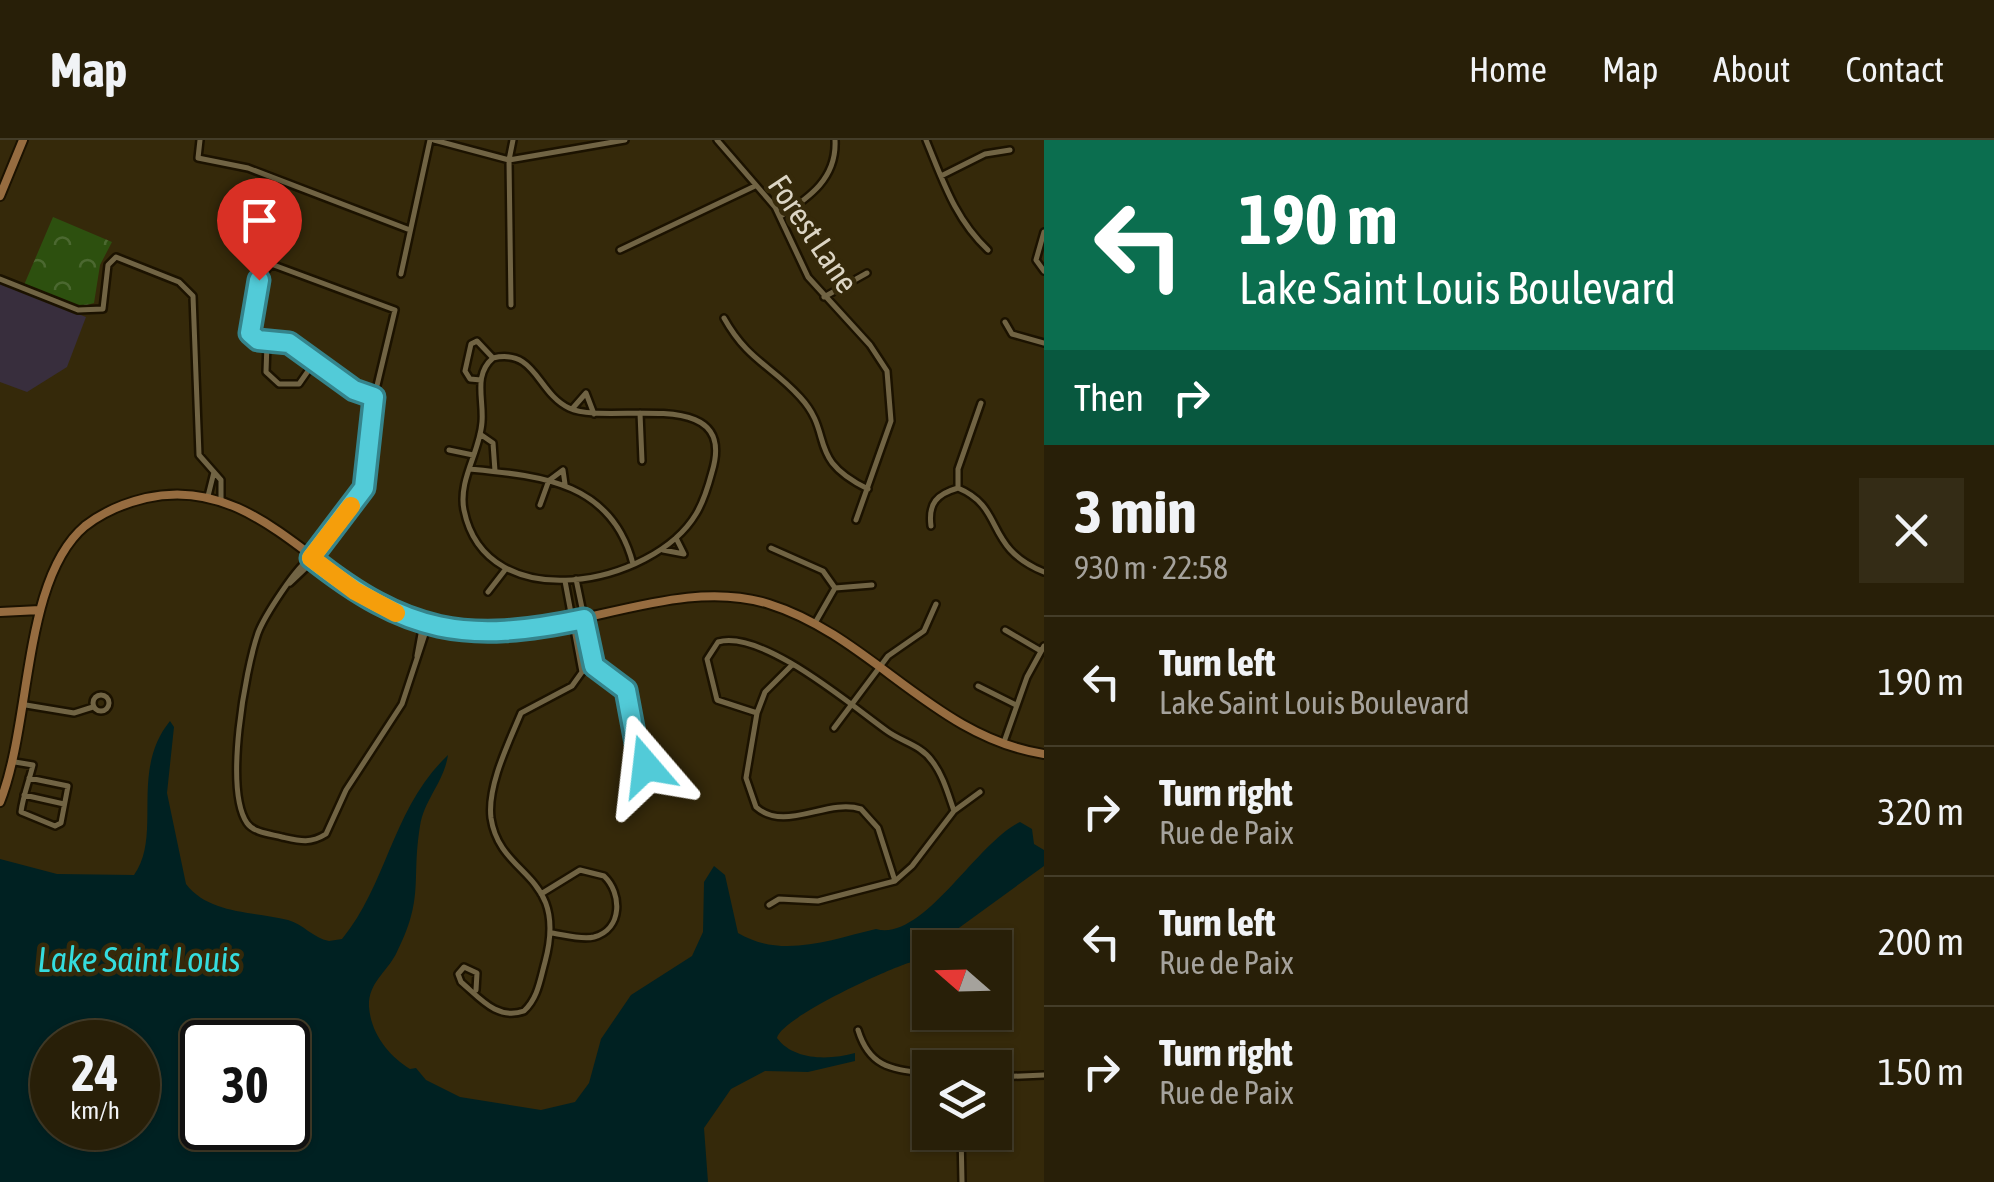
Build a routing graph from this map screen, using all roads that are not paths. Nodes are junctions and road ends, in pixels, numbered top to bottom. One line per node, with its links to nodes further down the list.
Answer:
1 (22, 140): 13 (main road)
2 (200, 140): 15 (street)
3 (432, 140): 10 (street); 15 (street)
4 (513, 140): 10 (street)
5 (625, 140): 10 (street)
6 (717, 140): 12 (street, Forest Lane)
7 (836, 140): 14 (street)
8 (926, 140): 11 (street)
9 (1010, 150): 11 (street)
10 (509, 160): 24 (street)
11 (941, 176): 18 (street)
12 (756, 186): 14 (street, Forest Lane); 17 (street)
13 (0, 196)
14 (781, 216): 23 (street, Forest Lane)
15 (410, 230): 21 (street)
16 (1044, 232): 19 (street)
17 (620, 250)
18 (988, 250)
19 (1044, 271)
20 (867, 273): 23 (street)
21 (401, 274)
22 (0, 278): 43 (street)
23 (824, 297): 47 (street, Forest Lane)
24 (511, 305)
25 (724, 318): 47 (street)
26 (1005, 322): 28 (street)
27 (268, 343): 30 (street); 30 (street); 32 (street)
28 (1044, 343)
29 (493, 358): 31 (street); 31 (street); 34 (street)
30 (314, 361): 32 (street)
31 (480, 380): 37 (street)
32 (374, 397): 56 (street)
33 (980, 403): 46 (street)
34 (572, 409): 36 (street); 36 (street)
35 (640, 413): 36 (street); 40 (street); 53 (street)
36 (594, 414)
37 (480, 434): 39 (street); 42 (street)
38 (448, 450): 39 (street)
39 (474, 455): 41 (street)
40 (642, 461)
41 (469, 468): 42 (street); 58 (street)
42 (494, 471): 44 (street)
43 (214, 472): 48 (street); 49 (street)
44 (550, 479): 45 (street); 45 (street); 50 (street)
45 (565, 484): 57 (street)
46 (958, 488): 52 (street); 59 (street)
47 (868, 489): 51 (street, Forest Lane)
48 (208, 496): 49 (main road); 66 (main road)
49 (220, 500): 56 (main road)
50 (540, 505)
51 (856, 520)
52 (931, 526)
53 (676, 538): 55 (street); 55 (street)
54 (772, 548): 63 (street)
55 (663, 550): 57 (street)
56 (311, 558): 71 (main road); 71 (street)
57 (634, 564): 60 (street)
58 (504, 570): 61 (street); 64 (street)
59 (1044, 572)
60 (576, 578): 61 (street); 68 (street)
61 (564, 581): 69 (street)
62 (872, 585): 63 (street)
63 (835, 588): 70 (street)
64 (488, 592)
65 (936, 604): 76 (street)
66 (40, 610): 67 (main road); 80 (main road)
67 (0, 612)
68 (584, 619): 69 (main road); 70 (main road); 74 (street)
69 (572, 621): 71 (main road); 77 (street)
70 (815, 623): 76 (main road)
71 (425, 624)
72 (1005, 630): 73 (street)
73 (1042, 649): 81 (street)
74 (594, 666): 77 (street); 86 (street)
75 (791, 666): 79 (street); 83 (street); 83 (street)
76 (880, 668): 79 (street); 85 (main road)
77 (582, 672): 96 (street)
78 (978, 686): 81 (street)
79 (854, 703): 84 (street); 94 (street)
80 (26, 704): 82 (street); 88 (main road)
81 (1016, 705): 85 (street)
82 (93, 706)
83 (757, 713): 95 (street)
84 (834, 728)
85 (1003, 745): 87 (main road)
86 (638, 754)
87 (1044, 754)
88 (15, 762): 89 (street); 92 (main road)
89 (30, 778): 91 (street); 93 (street)
90 (980, 792): 94 (street)
91 (24, 795): 93 (street); 93 (street)
92 (0, 802)
93 (64, 804)
94 (954, 811): 95 (street)
95 (895, 881): 97 (street)
96 (541, 894): 98 (street); 98 (street)
97 (770, 905)
98 (552, 933): 99 (street)
99 (476, 990): 99 (street)
100 (858, 1030): 101 (street)
101 (912, 1072)
102 (1044, 1075): 103 (street)
103 (1012, 1076)
104 (961, 1150): 105 (street)
105 (962, 1182)

